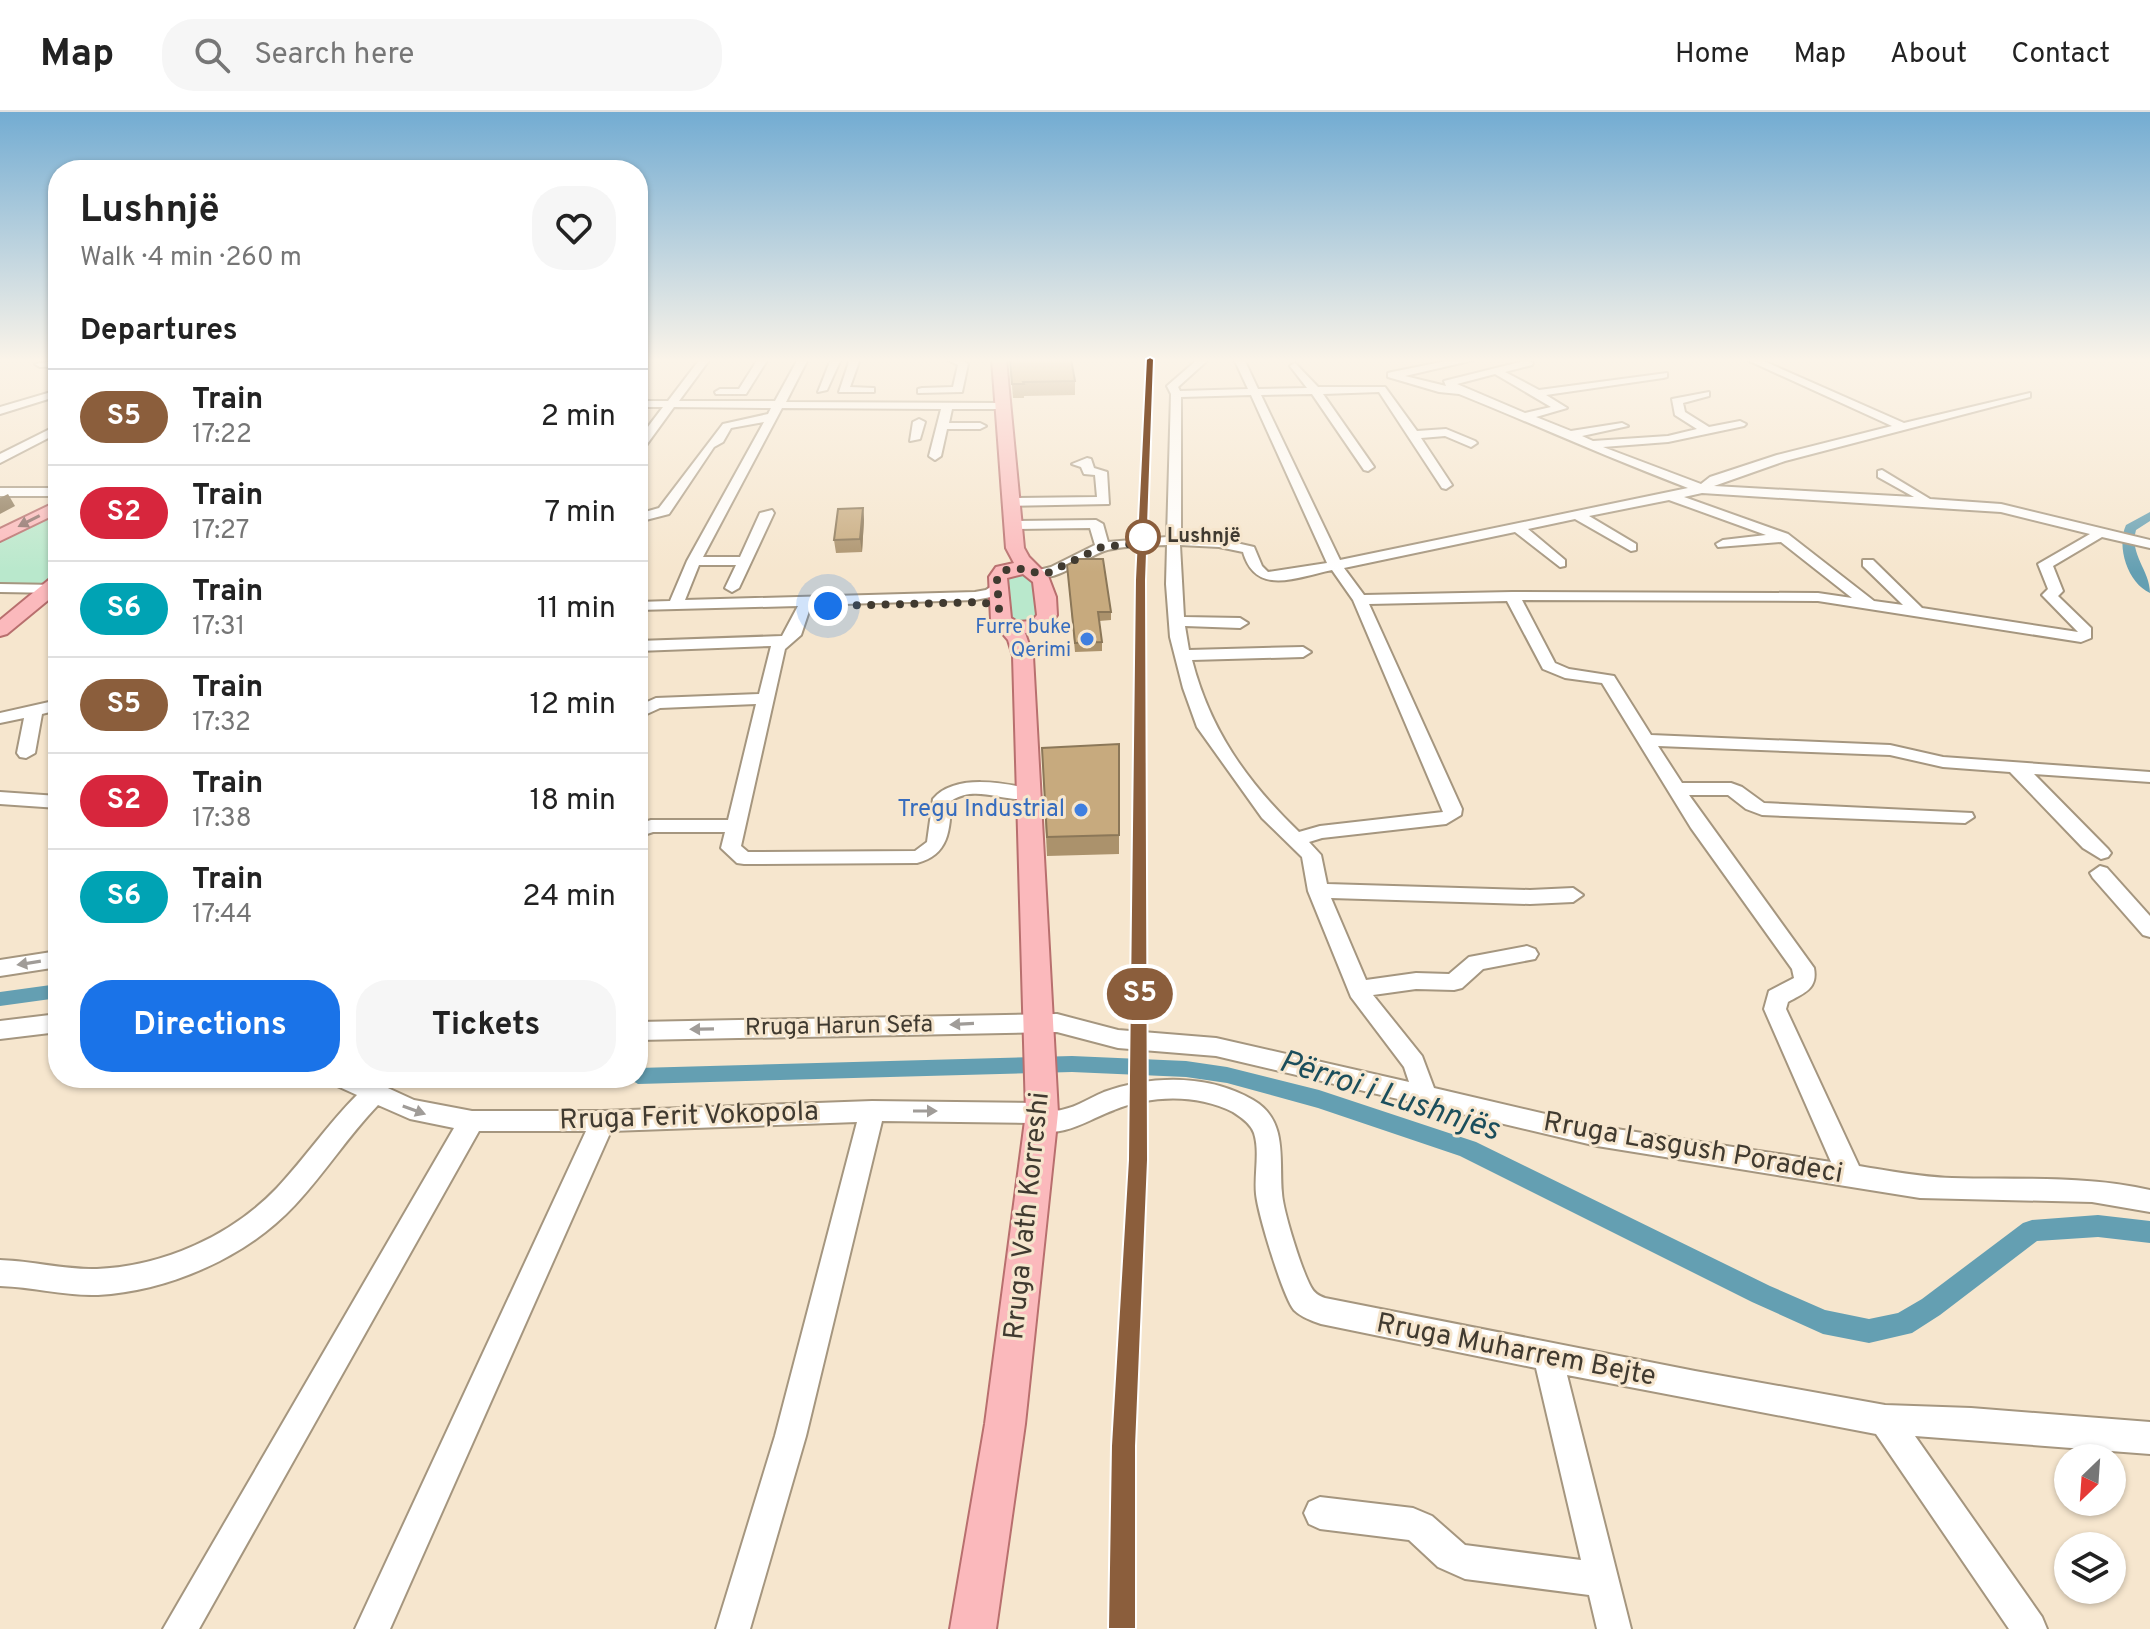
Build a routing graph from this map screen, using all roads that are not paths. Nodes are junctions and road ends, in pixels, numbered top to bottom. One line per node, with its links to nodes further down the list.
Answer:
1 (725, 430): 34 (street)
2 (767, 430): 47 (street)
3 (917, 430): 18 (street)
4 (941, 430): 21 (street)
5 (1004, 430): 30 (main road)
6 (1176, 430): 41 (street)
7 (1273, 430): 51 (street)
8 (1343, 430): 24 (street)
9 (1411, 430): 17 (street)
10 (1558, 430): 16 (street)
11 (1596, 430): 16 (street)
12 (1714, 430): 14 (street)
13 (1893, 430): 29 (street)
14 (1708, 431): 20 (street)
15 (48, 433): 22 (street)
16 (1568, 434): 20 (street)
17 (1414, 435): 19 (street); 26 (street)
18 (914, 439)
19 (1471, 443)
20 (1589, 444): 29 (street)
21 (935, 456)
22 (0, 459)
23 (1078, 464): 30 (street)
24 (1368, 467)
25 (1882, 474): 31 (street)
26 (1446, 485)
27 (0, 492): 28 (street)
28 (48, 492)
29 (1690, 492): 31 (street); 35 (street); 40 (street)
30 (1009, 502): 36 (main road)
31 (1929, 502): 38 (street)
32 (48, 511): 39 (main road, one-way to 39)
33 (767, 513): 48 (street)
34 (648, 515)
35 (1579, 516): 37 (street); 45 (street)
36 (1012, 525): 44 (street); 46 (main road)
37 (1518, 527): 49 (street); 51 (street)
38 (2103, 533): 43 (street); 65 (street)
39 (0, 536)
40 (1783, 537): 42 (street); 60 (street)
41 (1175, 544): 44 (street); 51 (street); 67 (street)
42 (1723, 544)
43 (2150, 544)
44 (1102, 547): 52 (street)
45 (1631, 547)
46 (1015, 548): 52 (main road); 53 (main road)
47 (694, 561): 48 (street); 61 (street)
48 (744, 561): 56 (street)
49 (1560, 563)
50 (1868, 563): 65 (street)
51 (1335, 565): 59 (street)
52 (1037, 572): 53 (main road); 69 (main road)
53 (1000, 579): 61 (street); 66 (main road)
54 (48, 587): 55 (street)
55 (0, 588)
56 (732, 588)
57 (48, 592): 70 (main road)
58 (1512, 596): 59 (street); 60 (street); 81 (street)
59 (1360, 600): 92 (street)
60 (1869, 604): 65 (street)
61 (676, 605): 63 (street)
62 (805, 607): 64 (street); 66 (street); 71 (street)
63 (648, 608)
64 (648, 609)
65 (1916, 610)
66 (1002, 617): 69 (main road); 75 (main road, Rruga Vath Korreshi)
67 (1177, 621): 68 (street); 74 (street)
68 (1240, 623)
69 (1040, 626): 75 (main road)
70 (0, 630)
71 (785, 641): 72 (street); 76 (street)
72 (648, 646)
73 (1303, 652): 74 (street)
74 (1183, 655): 92 (street)
75 (1023, 656): 86 (main road, Rruga Vath Korreshi)
76 (765, 699): 78 (street); 90 (street)
77 (48, 707): 79 (street)
78 (648, 707)
79 (34, 710): 80 (street); 82 (street)
80 (0, 718)
81 (1647, 740): 83 (street); 85 (street)
82 (26, 753)
83 (2017, 769): 84 (street); 95 (street)
84 (2150, 777)
85 (1676, 789): 89 (street); 112 (street)
86 (1028, 794): 90 (street); 101 (main road, Rruga Vath Korreshi)
87 (0, 798): 88 (street)
88 (48, 801)
89 (1965, 817)
90 (736, 826): 91 (street)
91 (648, 827)
92 (1299, 839): 93 (street)
93 (1318, 891): 94 (street); 99 (street)
94 (1573, 895)
95 (2150, 930)
96 (1527, 954): 99 (street)
97 (48, 961): 98 (street, one-way to 98)
98 (0, 968)
99 (1360, 989): 107 (street)
100 (48, 1024): 102 (street)
101 (1040, 1028): 103 (street, Rruga Harun Sefa, one-way to 103); 104 (street, Rruga Harun Sefa); 109 (main road, Rruga Vath Korreshi)
102 (0, 1030)
103 (648, 1031)
104 (1147, 1042): 107 (street, Rruga Lasgush Poradeci)
105 (364, 1088): 106 (street, Rruga Ferit Vokopola)
106 (375, 1093): 110 (street, Rruga Ferit Vokopola, one-way to 110); 114 (street)
107 (1421, 1094): 112 (street, Rruga Lasgush Poradeci)
108 (872, 1111): 109 (street, Rruga Ferit Vokopola, one-way to 109); 111 (street, Rruga Ferit Vokopola); 122 (street)
109 (1042, 1112): 115 (street, Rruga Muharrem Bejte); 123 (main road, Rruga Vath Korreshi)
110 (472, 1121): 111 (street, Rruga Ferit Vokopola); 120 (street)
111 (603, 1121): 121 (street)
112 (1850, 1175): 113 (street, Rruga Lasgush Poradeci)
113 (2150, 1201)
114 (0, 1273)
115 (1548, 1357): 116 (street, Rruga Muharrem Bejte); 119 (street)
116 (1885, 1420): 117 (street, Rruga Muharrem Bejte); 125 (street)
117 (2150, 1438)
118 (1320, 1513): 119 (street)
119 (1602, 1580): 124 (street)
120 (180, 1629)
121 (372, 1629)
122 (733, 1629)
123 (973, 1629)
124 (1614, 1629)
125 (2030, 1629)

